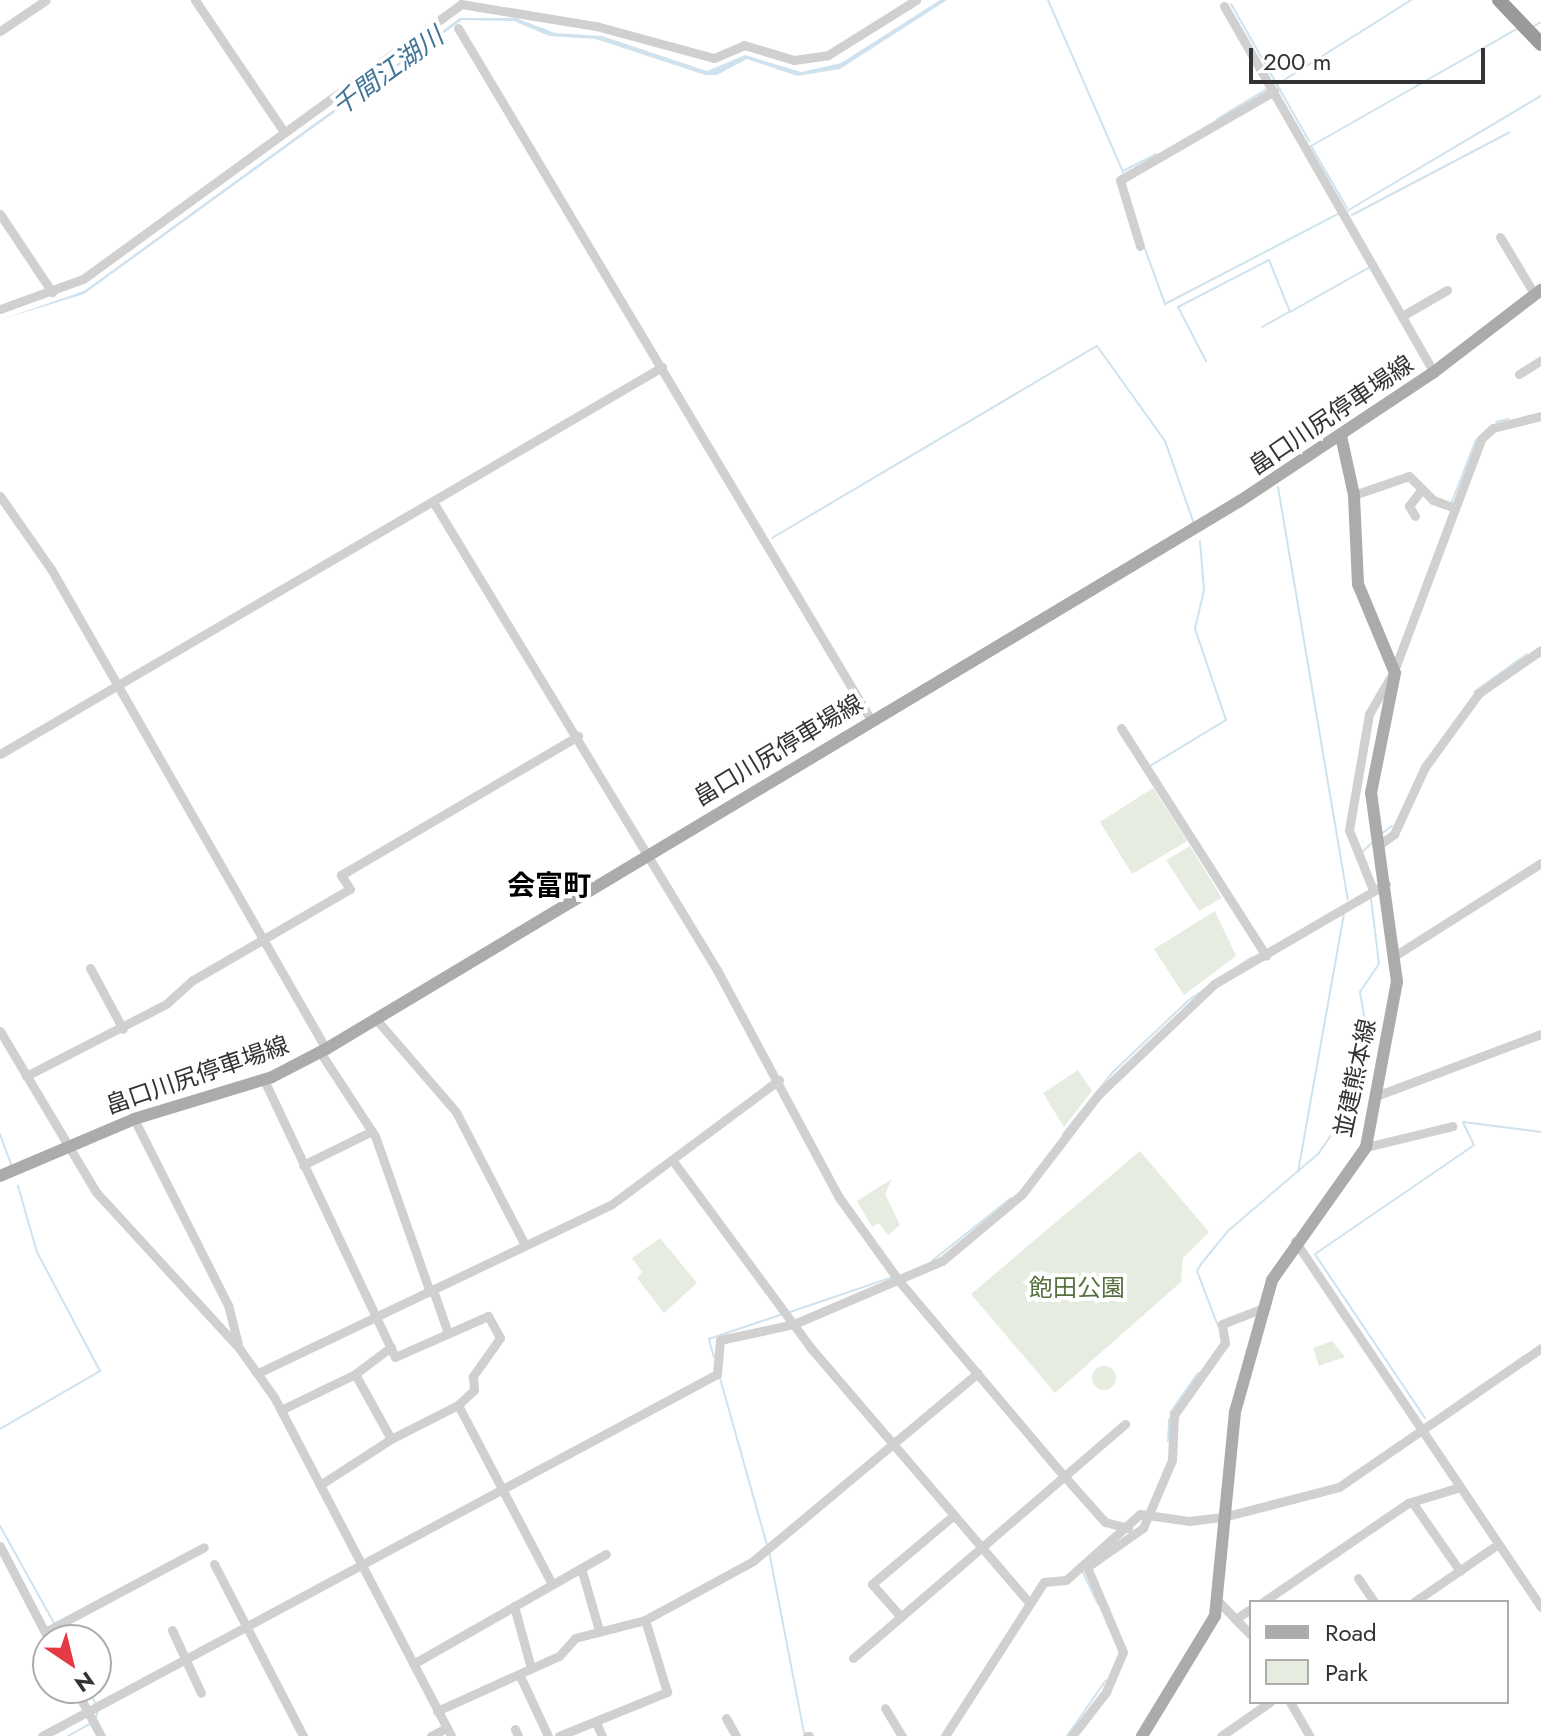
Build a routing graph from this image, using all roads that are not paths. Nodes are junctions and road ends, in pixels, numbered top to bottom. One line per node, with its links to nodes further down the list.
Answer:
1 (46, 0): 7 (street)
2 (195, 0): 10 (street)
3 (916, 0): 10 (street)
4 (1499, 0): 8 (highway)
5 (1224, 6): 9 (street)
6 (458, 28): 20 (street)
7 (0, 31)
8 (1541, 44)
9 (1274, 91): 13 (street); 18 (street)
10 (284, 132): 15 (street)
11 (0, 214): 15 (street)
12 (1500, 237): 16 (street)
13 (1140, 246)
14 (1447, 290): 18 (street)
15 (52, 292): 17 (street)
16 (1539, 294): 21 (main road, 畠口川尻停車場線)
17 (0, 309)
18 (1402, 316): 21 (street)
19 (1541, 360): 22 (street)
20 (662, 367): 28 (street); 34 (street)
21 (1434, 372): 24 (main road, 畠口川尻停車場線)
22 (1519, 374)
23 (1541, 416): 29 (street)
24 (1341, 436): 26 (main road); 34 (main road, 畠口川尻停車場線)
25 (1422, 489): 26 (street); 29 (street); 30 (street)
26 (1354, 495): 32 (main road)
27 (0, 496): 33 (street)
28 (435, 505): 33 (street); 36 (street)
29 (1455, 508): 32 (street)
30 (1415, 516)
31 (1541, 650): 38 (street)
32 (1394, 671): 38 (main road, 並建熊本線); 41 (street)
33 (119, 686): 37 (street); 42 (street)
34 (871, 720): 39 (main road, 畠口川尻停車場線)
35 (1121, 728): 44 (street)
36 (578, 736): 39 (street); 42 (street)
37 (0, 754)
38 (1379, 845): 41 (main road, 並建熊本線)
39 (646, 854): 46 (main road, 畠口川尻停車場線); 53 (street)
40 (1541, 863): 43 (street)
41 (1374, 890): 43 (main road, 並建熊本線); 44 (street)
42 (265, 939): 47 (street); 50 (street)
43 (1396, 955): 54 (main road, 並建熊本線)
44 (1266, 956): 65 (street)
45 (90, 968): 47 (street)
46 (375, 1018): 50 (main road, 畠口川尻停車場線); 64 (street)
47 (123, 1029): 51 (street)
48 (0, 1031): 51 (street)
49 (1541, 1034): 54 (street)
50 (323, 1051): 52 (main road, 畠口川尻停車場線); 57 (street)
51 (26, 1076): 58 (street)
52 (264, 1080): 55 (main road, 畠口川尻停車場線); 61 (street)
53 (779, 1080): 60 (street); 65 (street)
54 (1376, 1096): 59 (main road, 並建熊本線)
55 (134, 1119): 58 (main road, 畠口川尻停車場線); 72 (street)
56 (1453, 1126): 59 (street)
57 (372, 1131): 61 (street); 66 (street)
58 (65, 1146): 62 (main road, 畠口川尻停車場線); 72 (street)
59 (1366, 1147): 63 (main road, 並建熊本線)
60 (673, 1161): 64 (street); 69 (street)
61 (303, 1165): 68 (street)
62 (0, 1176)
63 (1295, 1241): 67 (main road, 並建熊本線); 80 (street)
64 (525, 1245): 66 (street)
65 (899, 1281): 69 (street); 75 (street)
66 (431, 1291): 68 (street); 70 (street)
67 (1266, 1307): 89 (street); 90 (main road, 並建熊本線)
68 (379, 1317): 71 (street); 74 (street)
69 (794, 1324): 82 (street); 86 (street)
70 (448, 1333): 71 (street); 77 (street)
71 (391, 1347): 76 (street)
72 (239, 1348): 74 (street)
73 (1541, 1348): 80 (street)
74 (258, 1373): 78 (street)
75 (978, 1373): 82 (street); 83 (street)
76 (355, 1374): 78 (street); 81 (street)
77 (458, 1405): 81 (street); 86 (street)
78 (281, 1410): 84 (street)
79 (1125, 1424): 83 (street)
80 (1420, 1429): 85 (street); 90 (street)
81 (391, 1439): 84 (street)
82 (894, 1446): 88 (street); 113 (street)
83 (1064, 1476): 91 (street); 95 (street)
84 (320, 1485): 98 (street)
85 (1460, 1487): 87 (street); 92 (street)
86 (502, 1489): 98 (street); 102 (street)
87 (1412, 1502): 100 (street); 103 (street)
88 (954, 1515): 95 (street); 111 (street)
89 (1150, 1515): 90 (street); 91 (street); 146 (street)
90 (1227, 1516): 107 (main road, 並建熊本線)
91 (1128, 1528): 106 (street)
92 (1498, 1544): 100 (street); 109 (street)
93 (0, 1546): 114 (street)
94 (204, 1547): 115 (street)
95 (983, 1548): 106 (street); 111 (street)
96 (606, 1554): 99 (street)
97 (214, 1564): 116 (street)
98 (361, 1564): 116 (street); 122 (street)
99 (581, 1568): 102 (street); 118 (street)
100 (1460, 1571): 105 (street)
101 (1358, 1578): 104 (street)
102 (552, 1584): 108 (street)
103 (1266, 1600)
104 (1373, 1600)
105 (1417, 1600)
106 (1028, 1601): 145 (street)
107 (1219, 1602): 112 (street); 147 (main road, 並建熊本線)
108 (514, 1606): 122 (street); 123 (street)
109 (1541, 1607)
110 (1249, 1610): 112 (street)
111 (901, 1617): 121 (street)
112 (1235, 1619): 119 (street)
113 (645, 1620): 118 (street); 133 (street)
114 (48, 1624)
115 (65, 1624)
116 (245, 1625): 120 (street); 138 (street)
117 (172, 1630): 120 (street)
118 (599, 1630): 123 (street)
119 (1249, 1633)
120 (186, 1657): 125 (street); 130 (street)
121 (853, 1658)
122 (413, 1664): 131 (street)
123 (531, 1668): 124 (street)
124 (519, 1674): 131 (street); 140 (street)
125 (201, 1693)
126 (84, 1704): 130 (street)
127 (1267, 1704): 148 (street)
128 (1291, 1704): 149 (street)
129 (885, 1708): 144 (street)
130 (88, 1711): 136 (street); 137 (street)
131 (437, 1711): 134 (street)
132 (726, 1718): 143 (street)
133 (596, 1723): 135 (street); 142 (street)
134 (448, 1732): 139 (street)
135 (576, 1733): 141 (street)
136 (42, 1736)
137 (101, 1736)
138 (303, 1736)
139 (431, 1736)
140 (548, 1736)
141 (559, 1736)
142 (602, 1736)
143 (736, 1736)
144 (902, 1736)
145 (945, 1736)
146 (1072, 1736)
147 (1142, 1736)
148 (1221, 1736)
149 (1310, 1736)

